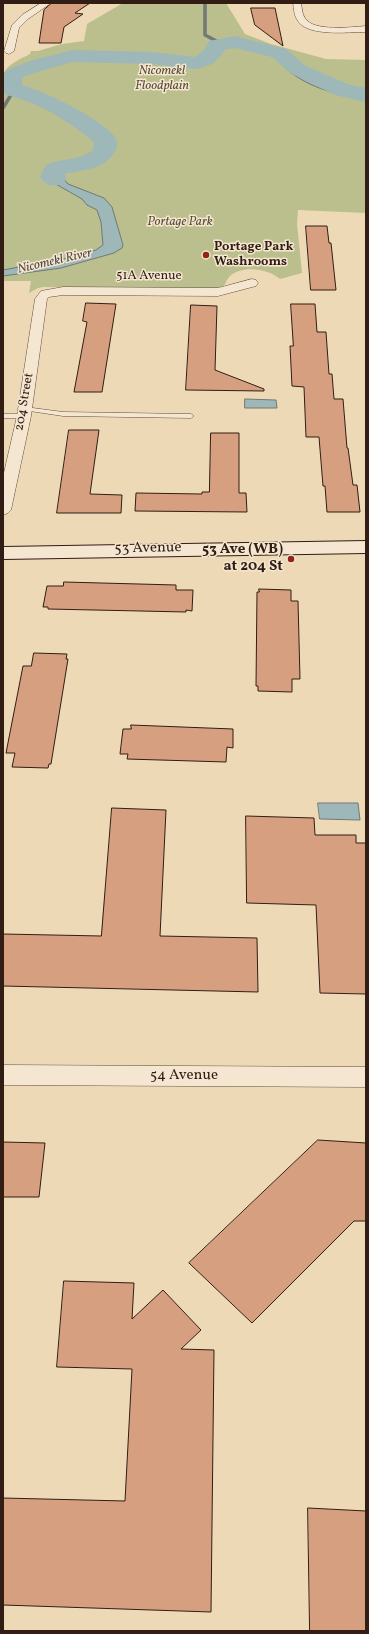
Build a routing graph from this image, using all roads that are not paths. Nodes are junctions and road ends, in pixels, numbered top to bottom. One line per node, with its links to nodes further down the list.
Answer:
1 (47, 3): 4 (street)
2 (297, 3): 3 (street)
3 (366, 29)
4 (9, 51)
5 (252, 283): 6 (street, 51A Avenue)
6 (45, 294): 7 (street, 204 Street)
7 (25, 413): 8 (lane); 9 (lane); 10 (street, 204 Street)
8 (3, 416)
9 (191, 416)
10 (3, 510)
11 (3, 543): 13 (street)
12 (366, 547): 13 (street, 53 Avenue)
13 (143, 549): 14 (street, 53 Avenue)
14 (3, 553)
15 (3, 1075): 16 (street, 54 Avenue)
16 (366, 1077)

